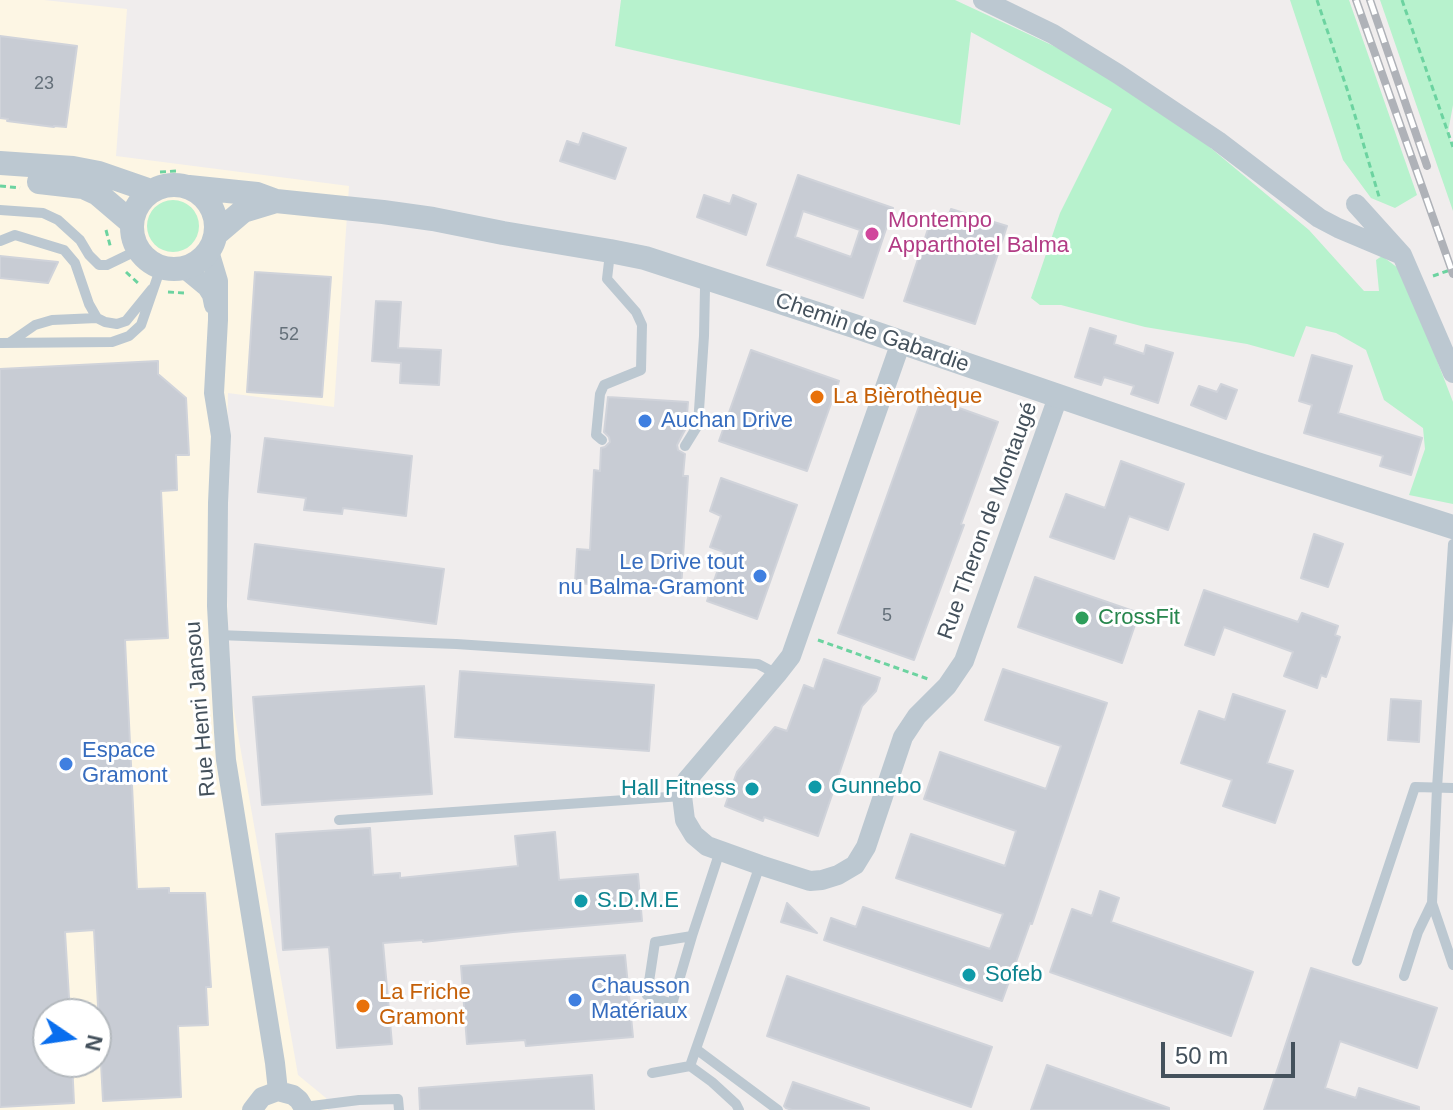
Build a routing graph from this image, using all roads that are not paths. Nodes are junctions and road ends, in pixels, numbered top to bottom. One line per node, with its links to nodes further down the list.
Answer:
1 (983, 0): 16 (street)
2 (0, 163): 5 (street)
3 (0, 178): 9 (street)
4 (189, 187): 5 (street); 6 (street, Chemin de Gabardie); 13 (street)
5 (151, 191): 9 (street)
6 (276, 201): 13 (street, Chemin de Gabardie); 15 (street, Chemin de Gabardie)
7 (1356, 204): 16 (street)
8 (0, 210): 14 (lane)
9 (132, 223): 14 (street)
10 (0, 234): 11 (lane)
11 (15, 235): 12 (lane); 19 (lane)
12 (0, 241)
13 (212, 242): 17 (street); 20 (street, Rue Henri Jansou)
14 (138, 250): 17 (street)
15 (610, 251): 18 (street, Chemin de Gabardie); 25 (lane)
16 (1402, 255): 23 (street)
17 (166, 275): 19 (lane); 20 (street, Rue Henri Jansou); 22 (lane)
18 (708, 278): 21 (street, Chemin de Gabardie); 26 (lane)
19 (97, 318): 22 (lane)
20 (218, 320): 29 (street, Rue Henri Jansou)
21 (901, 342): 24 (street, Chemin de Gabardie); 30 (street)
22 (4, 344)
23 (1453, 373)
24 (1058, 397): 27 (street, Chemin de Gabardie); 36 (street, Rue Theron de Montaugé)
25 (602, 440)
26 (685, 446)
27 (1453, 527)
28 (1453, 544): 31 (lane)
29 (218, 635): 30 (lane); 45 (street, Rue Henri Jansou)
30 (777, 674): 33 (street)
31 (1437, 788): 32 (lane); 37 (lane); 39 (lane)
32 (1453, 788)
33 (682, 796): 34 (lane); 35 (street, Rue Theron de Montaugé)
34 (339, 820)
35 (720, 851): 36 (street, Rue Theron de Montaugé); 38 (lane)
36 (760, 865): 42 (lane)
37 (1432, 903): 40 (lane); 41 (lane)
38 (692, 936): 38 (lane)
39 (1357, 961)
40 (1453, 965)
41 (1404, 976)
42 (696, 1049): 43 (lane); 51 (lane)
43 (690, 1066): 44 (lane); 50 (lane)
44 (652, 1073)
45 (278, 1091): 47 (street); 48 (street)
46 (359, 1105): 47 (lane); 49 (lane)
47 (304, 1108)
48 (252, 1110)
49 (399, 1110)
50 (739, 1110)
51 (778, 1110)

